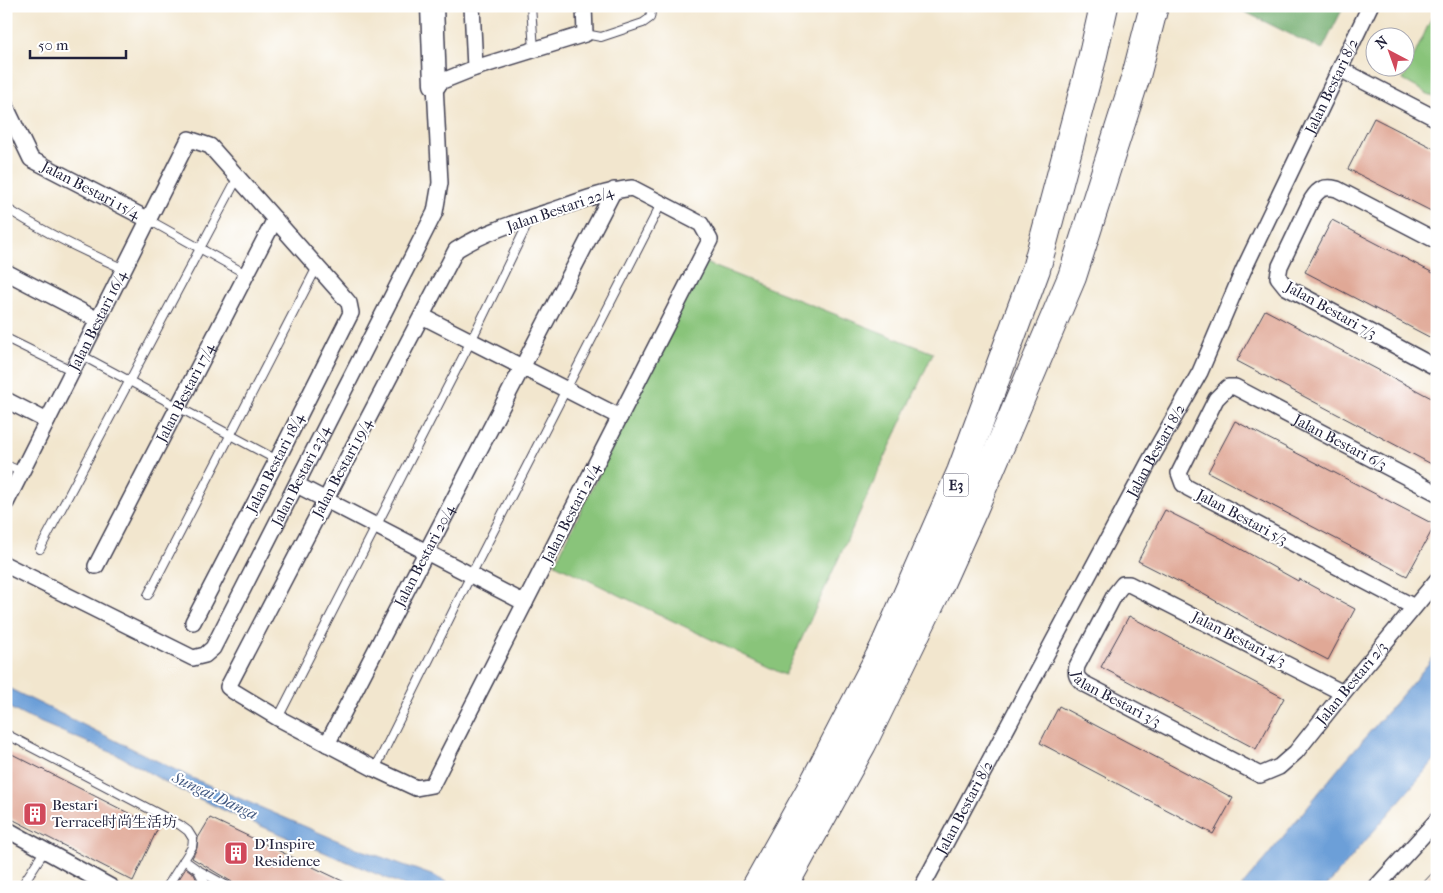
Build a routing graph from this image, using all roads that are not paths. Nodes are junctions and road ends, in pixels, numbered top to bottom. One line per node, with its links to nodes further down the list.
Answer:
1 (432, 6): 13 (street)
2 (472, 6): 11 (street)
3 (531, 6): 10 (lane)
4 (584, 6): 9 (street)
5 (652, 6): 9 (lane)
6 (1104, 6): 83 (highway, E3)
7 (1154, 6): 77 (highway, E3)
8 (1370, 6): 12 (street, Jalan Bestari 8/2)
9 (585, 34): 10 (street)
10 (534, 50): 11 (street)
11 (475, 68): 13 (street)
12 (1340, 69): 15 (street); 84 (street, Jalan Bestari 8/2)
13 (435, 84): 50 (street, Jalan Bestari 23/4)
14 (6, 107): 22 (street, Jalan Bestari 15/4)
15 (1437, 119)
16 (238, 177): 21 (street); 22 (street, Jalan Bestari 16/4); 25 (lane)
17 (614, 190): 18 (street, Jalan Bestari 22/4); 20 (street, Jalan Bestari 22/4); 36 (street, Jalan Bestari 20/4)
18 (662, 204): 23 (street, Jalan Bestari 22/4); 40 (lane)
19 (6, 208): 28 (lane)
20 (530, 218): 26 (street, Jalan Bestari 22/4); 34 (lane)
21 (275, 219): 27 (street); 30 (street, Jalan Bestari 17/4)
22 (148, 220): 25 (lane); 28 (street, Jalan Bestari 16/4)
23 (710, 240): 44 (street, Jalan Bestari 21/4)
24 (1437, 241): 37 (street, Jalan Bestari 7/3)
25 (200, 248): 30 (lane); 39 (lane)
26 (456, 250): 31 (street, Jalan Bestari 19/4)
27 (317, 267): 46 (lane); 47 (street, Jalan Bestari 18/4)
28 (124, 269): 32 (street, Jalan Bestari 16/4)
29 (6, 272): 32 (street)
30 (246, 274): 43 (street, Jalan Bestari 17/4)
31 (422, 316): 34 (street); 52 (street, Jalan Bestari 19/4)
32 (98, 320): 35 (street, Jalan Bestari 16/4)
33 (6, 338): 38 (lane)
34 (472, 342): 36 (street); 54 (lane)
35 (81, 355): 38 (street, Jalan Bestari 16/4); 39 (lane)
36 (522, 367): 40 (street); 56 (street, Jalan Bestari 20/4)
37 (1437, 368)
38 (73, 371): 45 (street, Jalan Bestari 16/4)
39 (129, 381): 43 (lane); 55 (lane)
40 (566, 390): 44 (street); 59 (lane)
41 (1242, 390): 51 (street, Jalan Bestari 6/3); 64 (street, Jalan Bestari 5/3)
42 (6, 400): 45 (street)
43 (178, 407): 46 (lane); 58 (street, Jalan Bestari 17/4)
44 (620, 417): 63 (street, Jalan Bestari 21/4)
45 (47, 422): 49 (street, Jalan Bestari 16/4)
46 (230, 435): 47 (lane); 62 (lane)
47 (277, 460): 65 (street, Jalan Bestari 18/4)
48 (6, 464): 49 (lane)
49 (22, 472): 53 (street, Jalan Bestari 16/4)
50 (297, 485): 52 (street); 57 (street, Jalan Bestari 23/4)
51 (1437, 493)
52 (326, 500): 54 (street); 67 (street, Jalan Bestari 19/4)
53 (6, 503)
54 (376, 526): 56 (street); 67 (lane)
55 (40, 549)
56 (426, 552): 59 (street); 69 (street, Jalan Bestari 20/4)
57 (6, 565)
58 (96, 566)
59 (471, 575): 63 (street); 70 (lane)
60 (1437, 580): 64 (street, Jalan Bestari 2/3)
61 (1136, 586): 66 (street, Jalan Bestari 4/3); 71 (street, Jalan Bestari 3/3)
62 (148, 595)
63 (525, 603): 70 (street, Jalan Bestari 21/4)
64 (1414, 607): 66 (street, Jalan Bestari 2/3)
65 (193, 622)
66 (1343, 693): 71 (street, Jalan Bestari 2/3)
67 (278, 718): 69 (street)
68 (6, 734): 75 (lane)
69 (327, 744): 70 (street)
70 (375, 769)
71 (1260, 775)
72 (1437, 820): 85 (street)
73 (6, 829): 74 (street)
74 (45, 850): 78 (lane); 79 (street)
75 (184, 860): 76 (lane); 80 (lane)
76 (198, 870): 81 (lane); 82 (lane)
77 (784, 885)
78 (21, 887)
79 (111, 887)
80 (167, 887)
81 (207, 887)
82 (229, 887)
83 (756, 887)
84 (922, 887)
85 (1376, 887)

